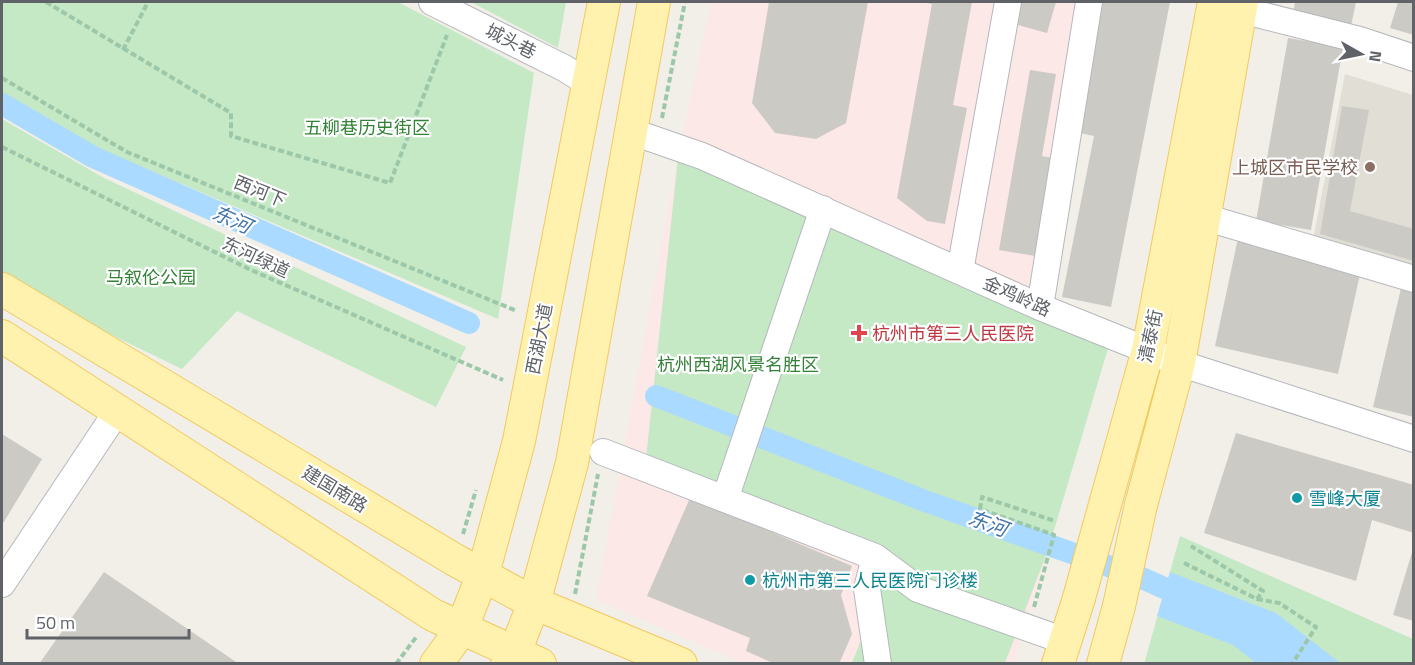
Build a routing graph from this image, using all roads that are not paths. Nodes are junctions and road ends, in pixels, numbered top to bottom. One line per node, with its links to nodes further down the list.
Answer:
1 (432, 2): 8 (street, 城头巷)
2 (604, 2): 8 (main road, 西湖大道)
3 (654, 2): 9 (main road)
4 (1008, 2): 12 (street)
5 (1089, 2): 15 (street)
6 (1232, 4): 7 (street); 11 (main road, 清泰街); 17 (main road, 清泰街)
7 (1413, 58)
8 (588, 83): 24 (main road, 西湖大道)
9 (630, 130): 10 (street, 金鸡岭路); 26 (main road)
10 (823, 209): 12 (street, 金鸡岭路); 22 (street)
11 (1204, 217): 13 (street); 18 (main road, 清泰街)
12 (960, 271): 15 (street, 金鸡岭路)
13 (1413, 279)
14 (2, 289): 24 (main road, 建国南路)
15 (1040, 307): 17 (street, 金鸡岭路)
16 (2, 336): 19 (main road)
17 (1148, 350): 18 (street, 金鸡岭路); 28 (main road, 清泰街, bridge)
18 (1179, 363): 20 (street, 金鸡岭路); 33 (main road, 清泰街, bridge)
19 (116, 412): 25 (street); 27 (main road)
20 (1413, 439)
21 (603, 452): 22 (street)
22 (729, 488): 23 (street)
23 (875, 557): 28 (street); 32 (street)
24 (483, 574): 26 (main road, 建国南路); 27 (main road, 西湖大道)
25 (2, 584)
26 (534, 603): 29 (main road); 31 (main road, 建国南路)
27 (461, 630): 29 (main road); 30 (main road, 西湖大道)
28 (1062, 652)
29 (521, 660)
30 (436, 663)
31 (681, 663)
32 (878, 663)
33 (1103, 663)

